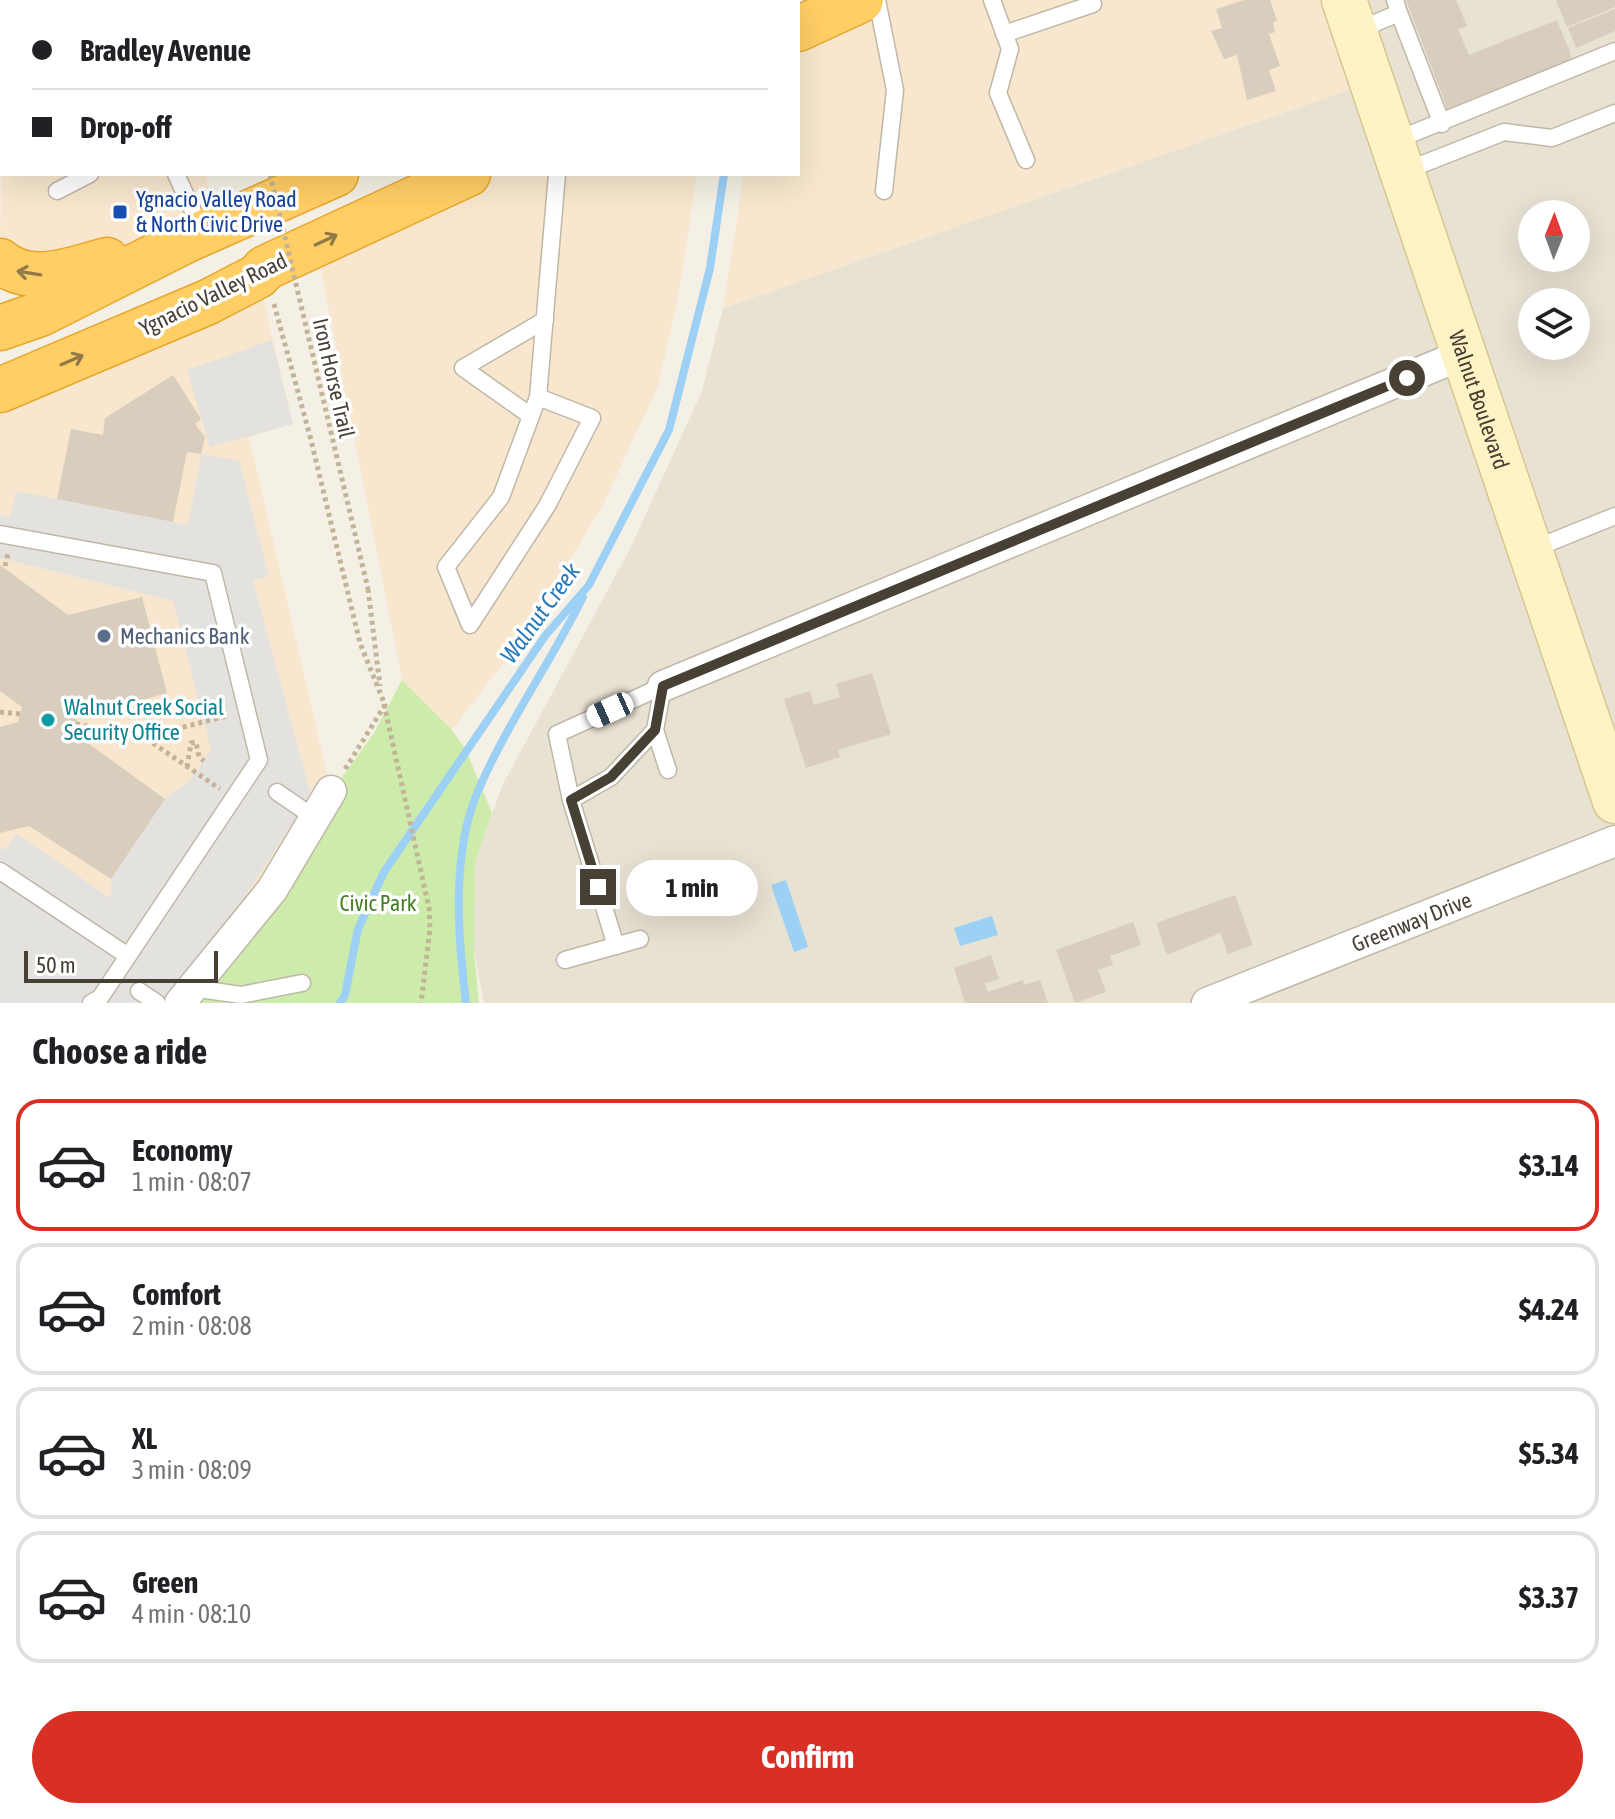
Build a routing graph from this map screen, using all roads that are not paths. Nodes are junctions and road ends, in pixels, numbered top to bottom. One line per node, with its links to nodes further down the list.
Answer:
1 (861, 0): 7 (highway)
2 (877, 0): 20 (lane)
3 (992, 0): 8 (lane)
4 (1093, 4): 8 (lane)
5 (1397, 6): 6 (lane); 11 (lane)
6 (1349, 16): 12 (street, Walnut Boulevard)
7 (800, 28)
8 (1004, 34): 13 (lane)
9 (1615, 51): 11 (lane)
10 (1615, 113): 12 (lane)
11 (1442, 124): 12 (lane)
12 (1399, 157): 25 (street, Walnut Boulevard)
13 (1026, 160)
14 (86, 176): 19 (lane)
15 (177, 176): 21 (lane)
16 (332, 176): 21 (highway)
17 (464, 176): 26 (highway, Ygnacio Valley Road, one-way to 17)
18 (557, 176): 23 (lane)
19 (57, 191)
20 (884, 191)
21 (195, 237): 22 (highway, one-way to 22); 24 (highway)
22 (0, 261)
23 (545, 320): 27 (lane); 28 (lane)
24 (0, 328)
25 (1464, 354): 31 (street, Walnut Boulevard); 32 (street)
26 (0, 390)
27 (538, 397): 28 (lane); 28 (lane)
28 (531, 416)
29 (1615, 516): 31 (lane)
30 (0, 534): 44 (lane)
31 (1529, 551): 38 (street, Walnut Boulevard)
32 (663, 686): 33 (lane); 37 (lane)
33 (655, 730): 34 (lane); 37 (lane)
34 (668, 770)
35 (331, 791): 39 (street)
36 (277, 792): 39 (lane)
37 (571, 800): 43 (lane)
38 (1615, 801)
39 (315, 818): 48 (street)
40 (1615, 841): 51 (street, Greenway Drive)
41 (0, 871): 44 (lane)
42 (640, 939): 43 (lane)
43 (616, 946): 45 (lane)
44 (128, 956): 49 (lane)
45 (565, 960)
46 (302, 983): 48 (lane)
47 (139, 991): 50 (lane)
48 (186, 996)
49 (91, 1003)
50 (157, 1003)
51 (1207, 1003)

